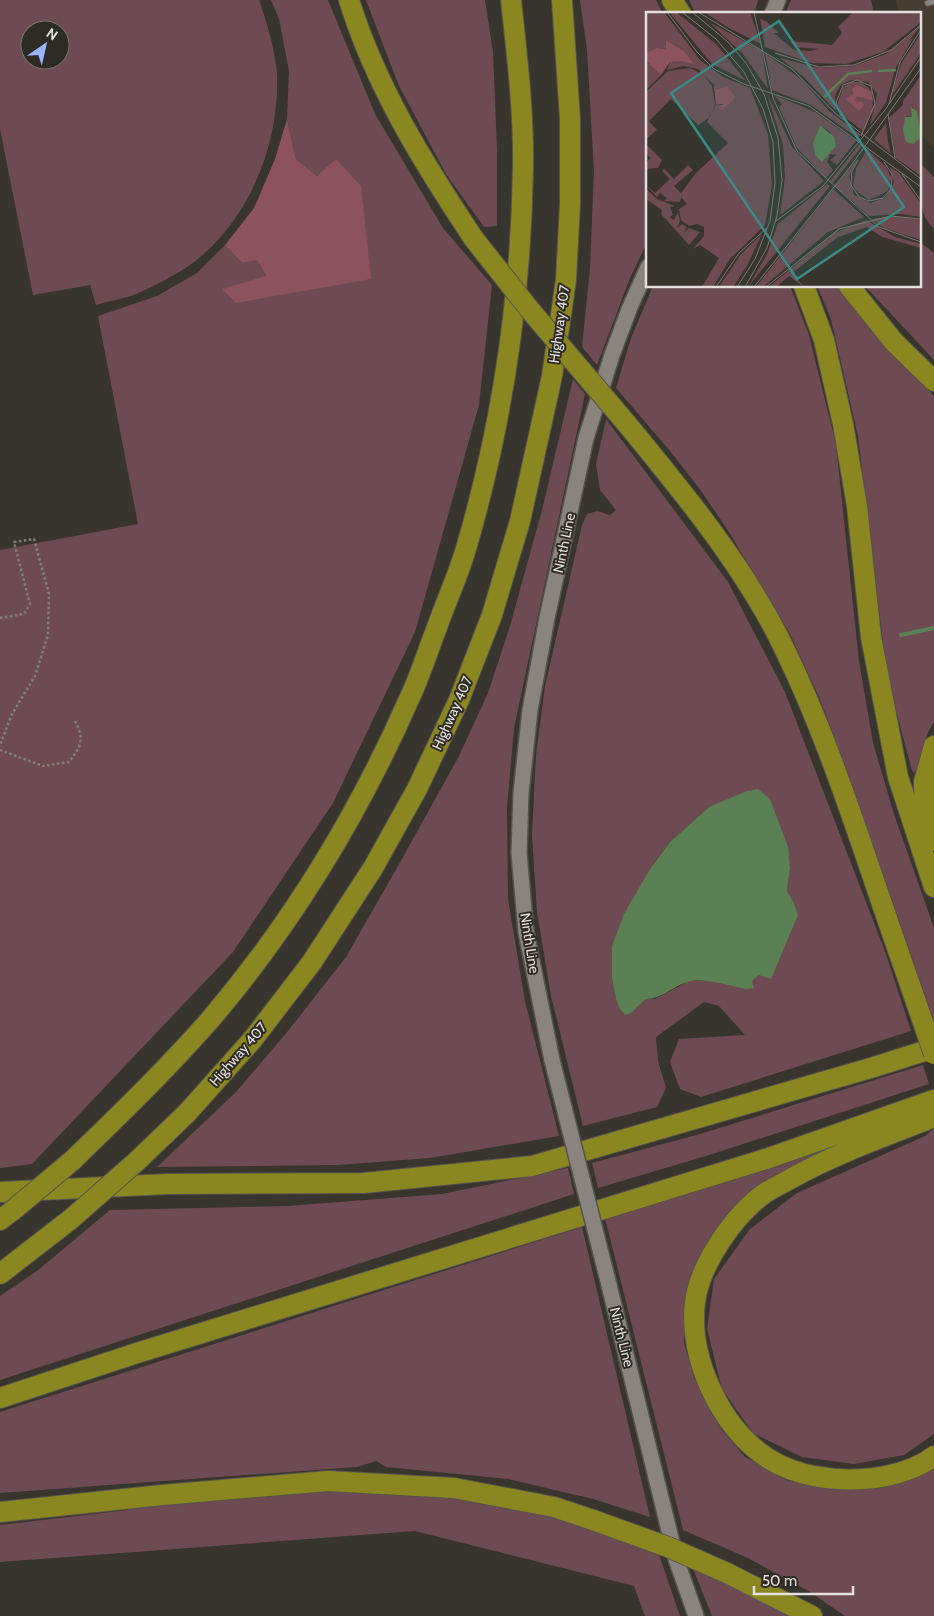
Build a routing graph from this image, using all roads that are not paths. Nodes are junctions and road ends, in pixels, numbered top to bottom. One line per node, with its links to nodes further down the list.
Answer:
1 (349, 0): 15 (highway, bridge)
2 (511, 0): 20 (highway, bridge)
3 (562, 0): 21 (highway, Highway 407, bridge)
4 (778, 0): 5 (main road)
5 (773, 12)
6 (646, 271): 25 (main road, Ninth Line, bridge)
7 (805, 288): 12 (highway)
8 (851, 288): 9 (highway)
9 (934, 381)
10 (934, 746): 11 (highway)
11 (934, 858)
12 (934, 887)
13 (934, 1037): 16 (highway)
14 (934, 1048): 16 (highway)
15 (934, 1054)
16 (874, 1067): 19 (highway)
17 (934, 1100): 22 (highway)
18 (934, 1117): 23 (highway)
19 (0, 1192)
20 (6, 1216)
21 (0, 1274)
22 (0, 1398)
23 (934, 1456)
24 (0, 1512): 26 (highway, bridge)
25 (696, 1616)
26 (812, 1616)

